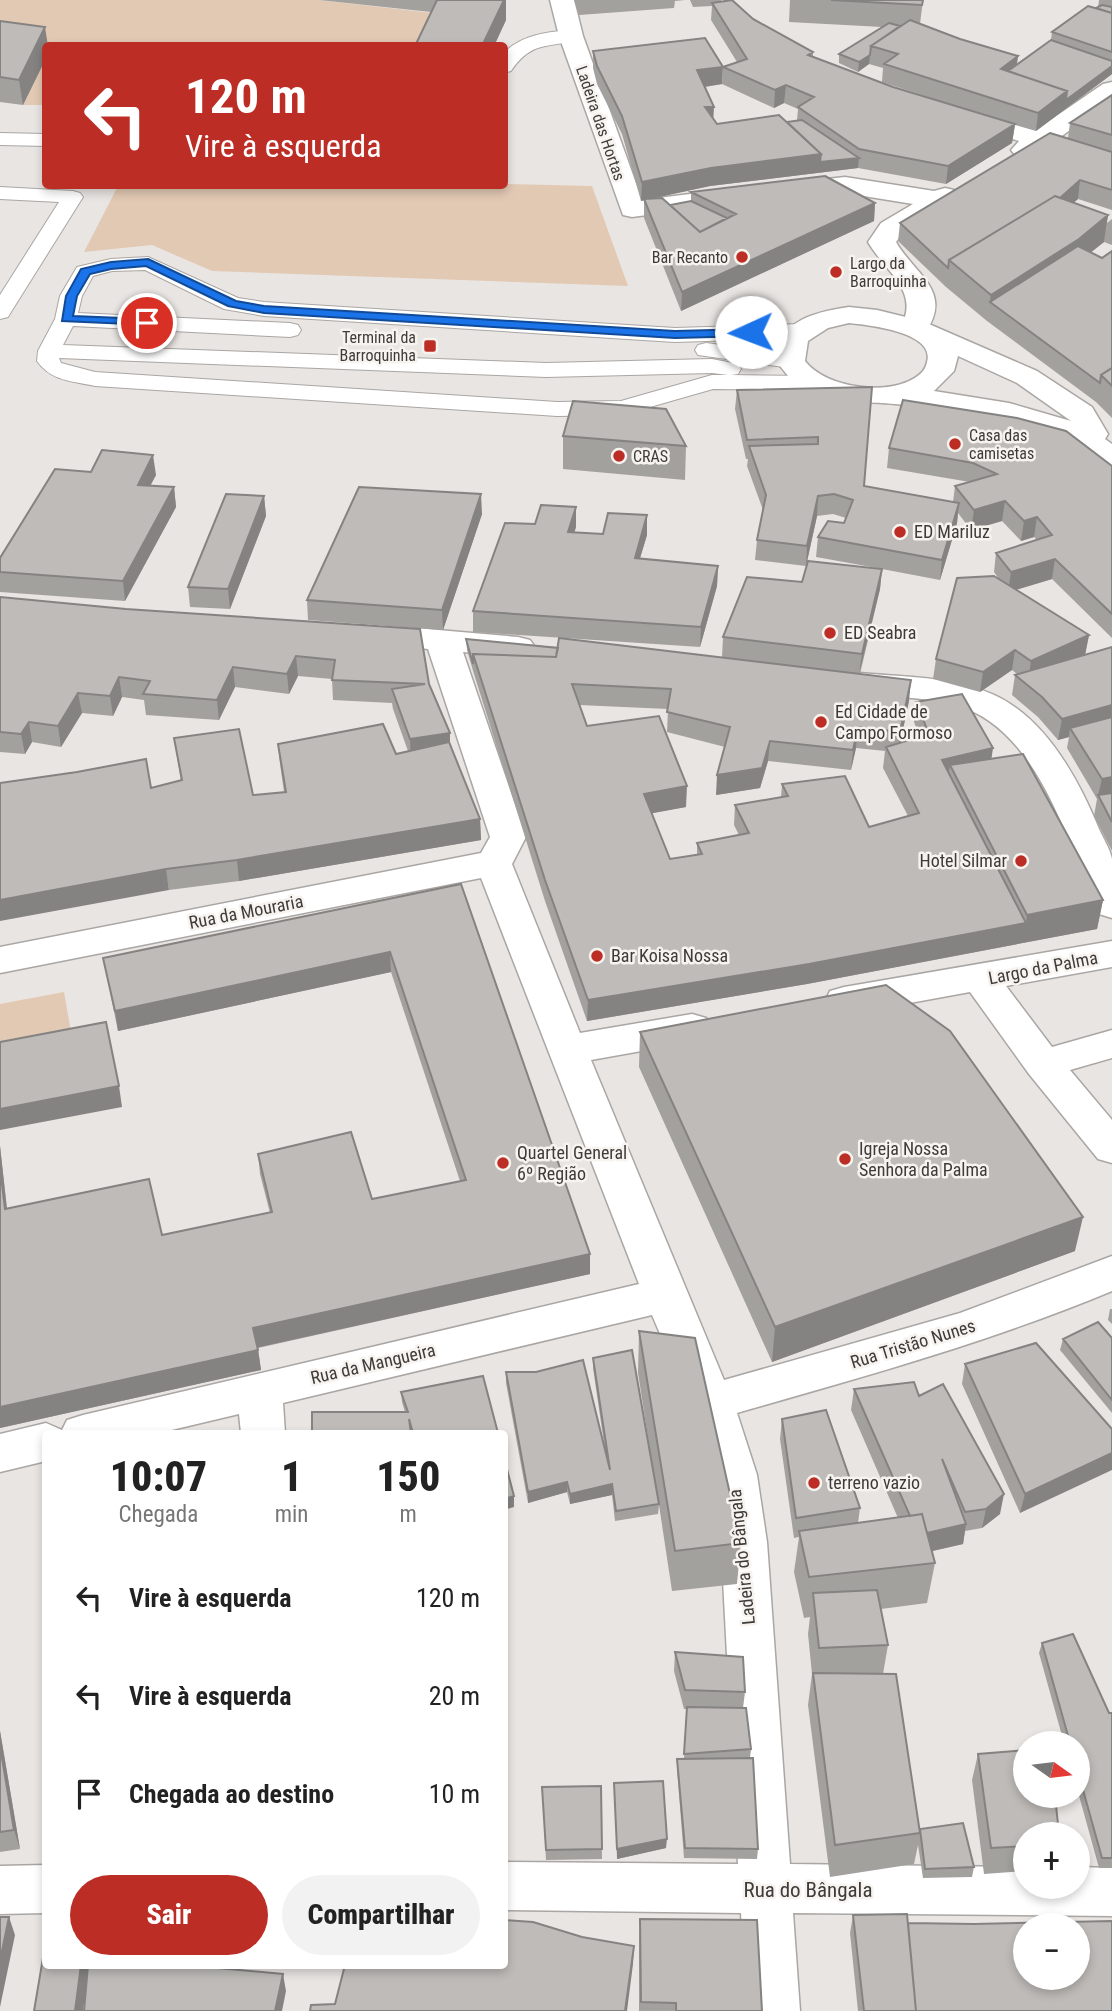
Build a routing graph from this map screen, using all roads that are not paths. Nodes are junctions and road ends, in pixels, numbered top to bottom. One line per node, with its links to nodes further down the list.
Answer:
1 (562, 0): 2 (street, Ladeira das Hortas)
2 (571, 36): 3 (lane); 15 (street, Ladeira das Hortas)
3 (508, 62)
4 (1112, 89): 8 (street)
5 (936, 106): 8 (street)
6 (0, 139): 7 (lane)
7 (42, 140)
8 (1040, 141): 9 (street); 10 (street)
9 (1006, 160)
10 (1112, 163)
11 (0, 193): 12 (lane)
12 (0, 312)
13 (66, 319): 14 (lane); 16 (lane); 17 (lane)
14 (801, 331): 15 (street); 17 (street)
15 (923, 332): 18 (street); 19 (street)
16 (49, 351): 17 (lane); 17 (lane)
17 (803, 374): 18 (street)
18 (892, 395): 19 (street)
19 (1106, 453)
20 (333, 632): 21 (street)
21 (442, 640): 22 (street); 24 (street)
22 (548, 650)
23 (827, 680): 25 (street)
24 (493, 863): 27 (street, Rua da Mouraria); 32 (street, Ladeira do Bângala)
25 (1112, 905)
26 (1112, 954): 28 (street, Largo da Palma)
27 (0, 960)
28 (980, 978): 29 (street); 33 (street, Largo da Palma)
29 (814, 1007)
30 (732, 1021): 32 (street)
31 (1112, 1044): 33 (street)
32 (566, 1050): 36 (street, Ladeira do Bângala)
33 (1043, 1065): 34 (street)
34 (1112, 1148)
35 (1112, 1273): 38 (street, Rua Tristão Nunes)
36 (665, 1295): 37 (street, Rua da Mangueira); 38 (street, Ladeira do Bângala)
37 (260, 1390): 39 (street, Rua da Mangueira); 40 (street)
38 (710, 1402): 46 (street, Ladeira do Bângala)
39 (95, 1430)
40 (263, 1430)
41 (42, 1443): 42 (street)
42 (0, 1453)
43 (508, 1886): 46 (street, Rua do Bângala)
44 (42, 1889): 45 (street)
45 (0, 1890)
46 (766, 1890): 47 (street, Rua do Bângala); 48 (street, Ladeira do Bângala)
47 (1112, 1892)
48 (773, 2011)

